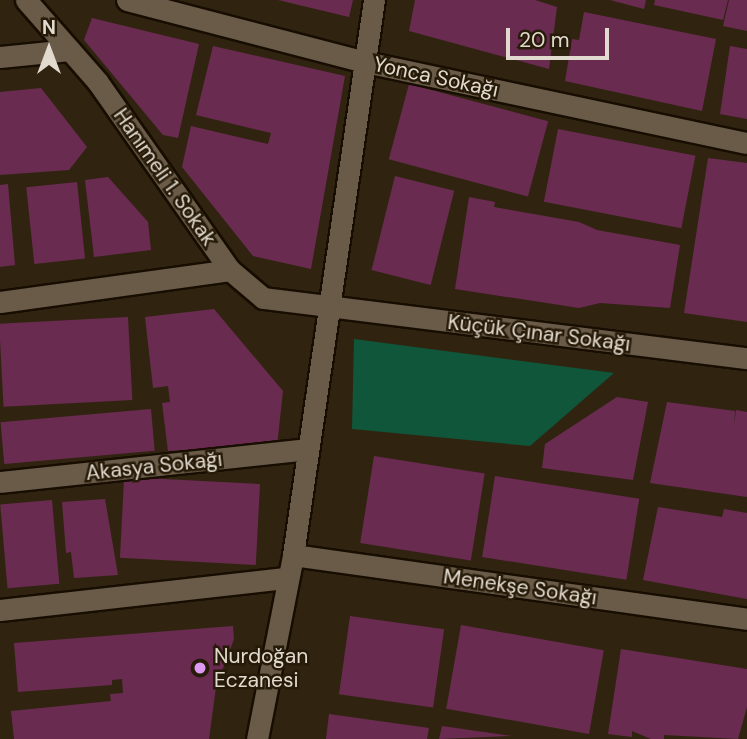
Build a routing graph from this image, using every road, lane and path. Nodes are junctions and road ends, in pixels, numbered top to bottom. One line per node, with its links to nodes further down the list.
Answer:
1 (26, 0): 4 (street, Hanımeli 1. Sokak)
2 (127, 0): 6 (street, Yonca Sokağı)
3 (374, 0): 6 (street)
4 (71, 50): 5 (street); 8 (street, Hanımeli 1. Sokak)
5 (0, 57)
6 (365, 62): 7 (street, Yonca Sokağı); 10 (street)
7 (747, 143)
8 (230, 270): 9 (street); 10 (street, Hanımeli 1. Sokak)
9 (0, 302)
10 (331, 308): 11 (street, Küçük Çınar Sokağı); 12 (street)
11 (747, 358)
12 (307, 449): 13 (street, Akasya Sokağı); 14 (street)
13 (0, 482)
14 (293, 555): 15 (street); 17 (street, Menekşe Sokağı)
15 (287, 578): 16 (street); 18 (street)
16 (0, 610)
17 (747, 619)
18 (257, 739)

